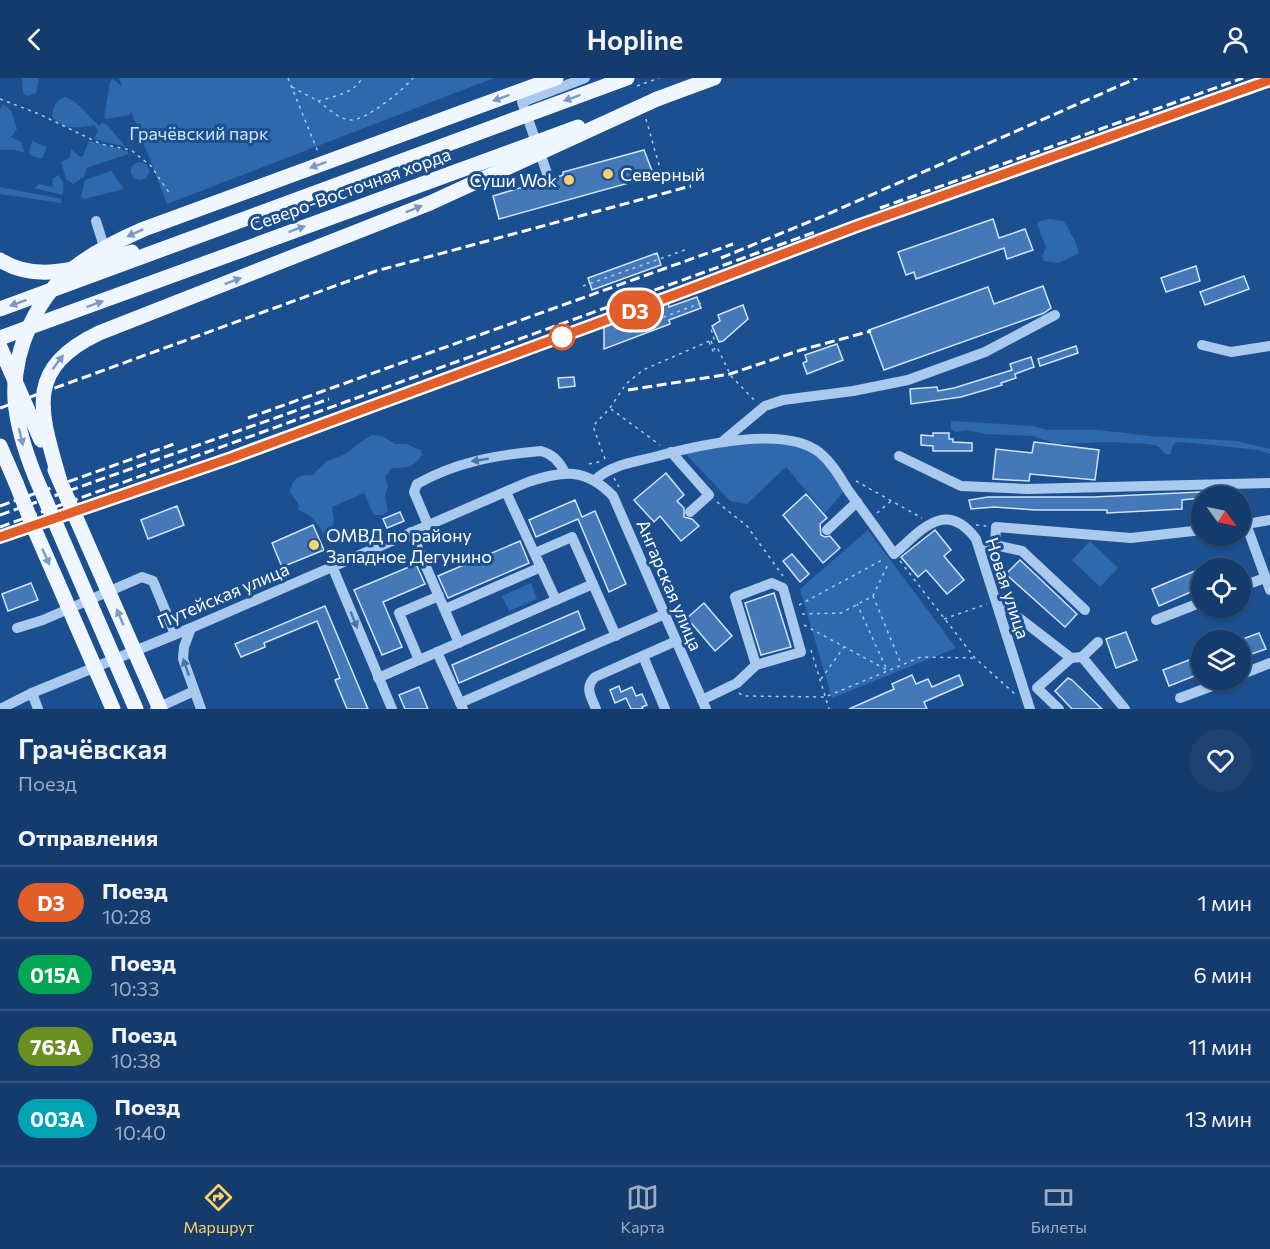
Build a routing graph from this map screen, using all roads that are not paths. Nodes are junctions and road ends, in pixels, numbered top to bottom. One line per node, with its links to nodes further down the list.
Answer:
1 (556, 78): 80 (main road, one-way to 80, bridge)
2 (585, 78): 6 (street)
3 (714, 78): 5 (main road, Северо-Восточная хорда)
4 (632, 82): 7 (main road, Северо-Восточная хорда, one-way to 7, bridge)
5 (657, 99): 13 (main road, Северо-Восточная хорда, one-way to 5, bridge); 23 (main road, one-way to 5, bridge)
6 (548, 176)
7 (250, 217): 9 (main road); 11 (main road, Северо-Восточная хорда, one-way to 11)
8 (96, 221): 9 (street)
9 (108, 259): 10 (main road)
10 (0, 260)
11 (0, 309)
12 (1055, 315): 17 (street)
13 (0, 338)
14 (1202, 345): 15 (street)
15 (1270, 346)
16 (0, 347): 23 (main road, bridge)
17 (723, 441): 20 (street); 28 (street)
18 (0, 446): 25 (main road)
19 (0, 451): 25 (main road)
20 (671, 452): 24 (street); 29 (street)
21 (898, 456): 26 (street)
22 (565, 473): 24 (street, Путейская улица); 27 (street, Путейская улица); 32 (street, one-way to 32)
23 (59, 478): 81 (main road, one-way to 23, bridge)
24 (595, 480): 52 (street, Ангарская улица)
25 (16, 483): 79 (main road, one-way to 79, bridge)
26 (1270, 483)
27 (506, 492): 32 (street, Путейская улица); 39 (street)
28 (857, 502): 33 (street); 38 (street, Новая улица)
29 (690, 512)
30 (1270, 520): 31 (street)
31 (1251, 524)
32 (428, 525): 35 (street, Путейская улица)
33 (827, 530)
34 (1191, 531): 36 (street)
35 (411, 532): 40 (street, Путейская улица); 46 (street)
36 (995, 544): 38 (street); 51 (street)
37 (1251, 544): 42 (street)
38 (980, 550): 48 (street, Новая улица)
39 (535, 553): 41 (street); 44 (street)
40 (332, 567): 55 (street, Путейская улица); 68 (street, one-way to 68)
41 (541, 567): 47 (street); 50 (street)
42 (1265, 578): 43 (street); 45 (street)
43 (1251, 583)
44 (593, 584): 47 (street); 57 (street)
45 (1270, 590)
46 (439, 596): 50 (street); 64 (street)
47 (556, 600): 60 (street)
48 (996, 600): 63 (street); 73 (street, Новая улица)
49 (1191, 606): 53 (street)
50 (445, 609): 60 (street)
51 (1085, 610)
52 (665, 614): 57 (street); 58 (street, Ангарская улица)
53 (1156, 620)
54 (17, 628): 56 (street)
55 (191, 628): 56 (street, Путейская улица); 71 (street, one-way to 55)
56 (175, 634): 72 (street, Путейская улица)
57 (616, 636): 76 (street)
58 (676, 640): 62 (street); 75 (street, Ангарская улица)
59 (1098, 642): 63 (street)
60 (459, 643): 61 (street)
61 (437, 652): 64 (street); 76 (street)
62 (643, 656): 84 (street); 85 (street)
63 (1077, 658): 69 (street); 88 (street)
64 (419, 660): 68 (street)
65 (1270, 663): 67 (street)
66 (756, 665): 66 (street); 75 (street)
67 (1251, 671)
68 (378, 678): 83 (street)
69 (1037, 688): 73 (street); 87 (street)
70 (1201, 690): 74 (street)
71 (194, 691): 81 (street); 82 (street)
72 (32, 693): 77 (street, Путейская улица); 78 (street)
73 (1025, 695): 86 (street, Новая улица)
74 (1180, 698)
75 (704, 705)
76 (462, 706)
77 (0, 709)
78 (38, 709)
79 (112, 709)
80 (136, 709)
81 (158, 709)
82 (201, 709)
83 (392, 709)
84 (596, 709)
85 (665, 709)
86 (1030, 709)
87 (1059, 709)
88 (1125, 709)

